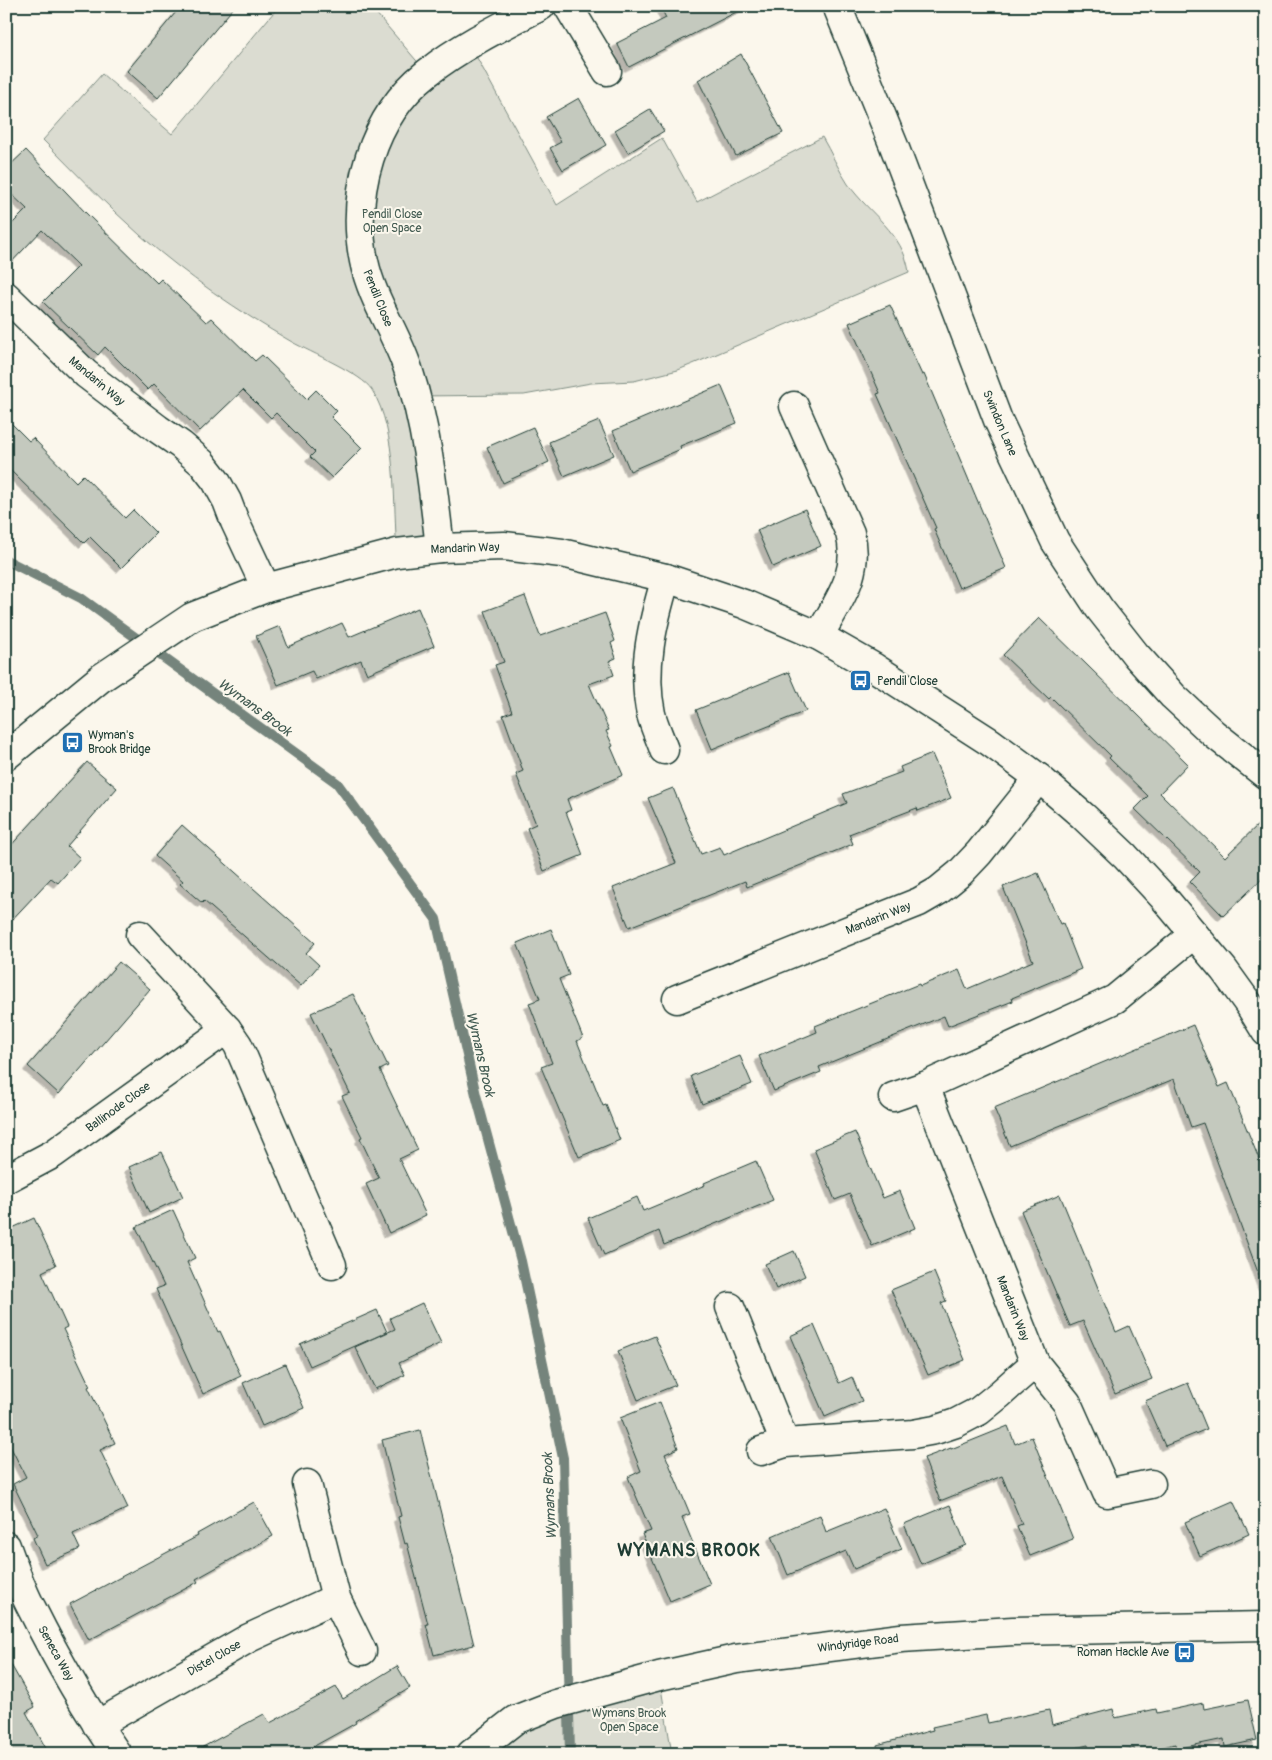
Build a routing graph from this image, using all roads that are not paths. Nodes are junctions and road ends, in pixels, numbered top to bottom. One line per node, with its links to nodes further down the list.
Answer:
1 (541, 6): 7 (street, Pendil Close)
2 (568, 6): 4 (street)
3 (837, 6): 13 (street, Swindon Lane)
4 (607, 71)
5 (6, 296): 9 (street, Mandarin Way)
6 (794, 406): 10 (street)
7 (440, 548): 8 (street, Mandarin Way); 9 (street, Mandarin Way)
8 (666, 578): 10 (street, Mandarin Way); 11 (street)
9 (266, 588): 12 (street, Mandarin Way)
10 (819, 636): 14 (street, Mandarin Way)
11 (664, 750)
12 (6, 756)
13 (1266, 775)
14 (1039, 778): 15 (street, Mandarin Way); 17 (street, Mandarin Way)
15 (1194, 934): 19 (street, Mandarin Way); 20 (street)
16 (140, 935): 18 (street)
17 (677, 1000)
18 (227, 1029): 22 (street, Ballinode Close); 23 (street)
19 (1266, 1032)
20 (925, 1086): 21 (street); 25 (street, Mandarin Way)
21 (893, 1097)
22 (6, 1179)
23 (332, 1266)
24 (730, 1307): 25 (street)
25 (1035, 1363): 27 (street, Mandarin Way)
26 (307, 1484): 29 (street)
27 (1151, 1484)
28 (6, 1546): 32 (street, Seneca Way)
29 (336, 1598): 31 (street); 32 (street, Distel Close)
30 (1266, 1626): 34 (street, Windyridge Road)
31 (362, 1651)
32 (97, 1725): 33 (street, Seneca Way)
33 (117, 1754)
34 (471, 1754)

